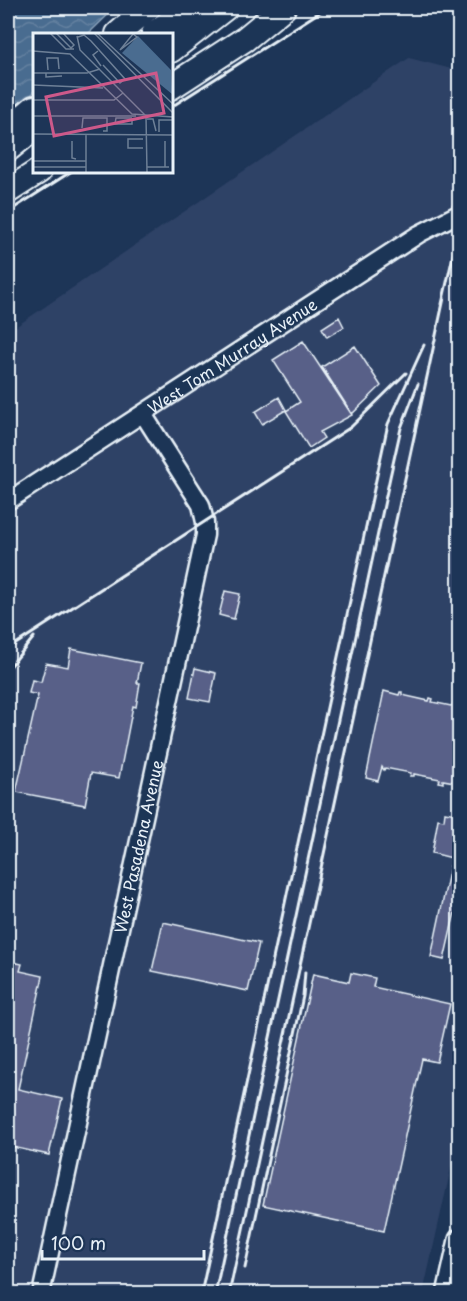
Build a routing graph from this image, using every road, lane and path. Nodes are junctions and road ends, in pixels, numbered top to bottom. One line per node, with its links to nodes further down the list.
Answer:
1 (148, 8): 5 (highway)
2 (188, 8): 6 (highway)
3 (225, 8): 7 (highway)
4 (283, 8): 8 (highway)
5 (119, 33)
6 (155, 33)
7 (172, 49)
8 (172, 86)
9 (33, 109): 11 (highway)
10 (33, 129): 12 (highway)
11 (8, 130)
12 (8, 149)
13 (33, 157): 15 (highway)
14 (37, 172): 16 (highway)
15 (8, 177)
16 (8, 191)
17 (459, 213): 18 (street, West Tom Murray Avenue)
18 (143, 414): 19 (street, West Tom Murray Avenue); 21 (street, West Pasadena Avenue)
19 (8, 501)
20 (459, 1240): 22 (main road)
21 (41, 1293)
22 (448, 1293)

